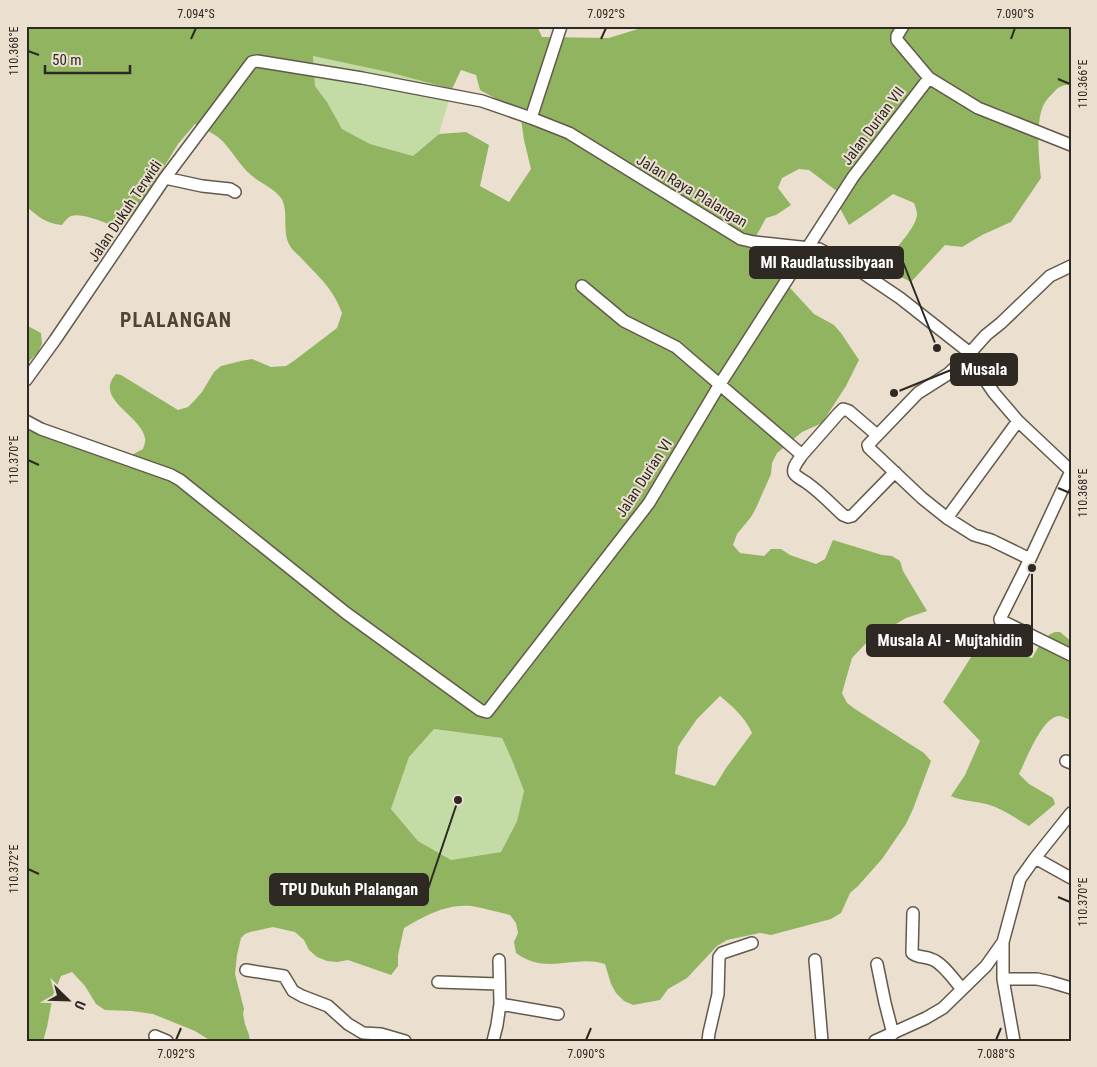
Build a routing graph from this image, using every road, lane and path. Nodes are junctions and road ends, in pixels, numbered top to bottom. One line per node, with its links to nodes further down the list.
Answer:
1 (562, 26): 5 (street)
2 (903, 26): 4 (street)
3 (252, 62): 5 (street, Jalan Raya Plalangan); 7 (street, Jalan Dukuh Terwidi)
4 (929, 78): 6 (street); 9 (street, Jalan Durian VII)
5 (531, 118): 9 (street, Jalan Raya Plalangan)
6 (1071, 145)
7 (164, 178): 8 (street); 13 (street, Jalan Dukuh Terwidi)
8 (236, 192)
9 (808, 248): 12 (street, Jalan Raya Plalangan); 14 (street, Jalan Durian VI)
10 (1071, 266): 12 (street)
11 (582, 286): 14 (street)
12 (969, 354): 16 (street, Jalan Raya Plalangan); 17 (street)
13 (26, 380)
14 (720, 384): 15 (street, Jalan Durian VI); 18 (street)
15 (26, 421)
16 (1018, 421): 19 (street, Jalan Raya Plalangan); 21 (street)
17 (877, 435): 18 (street); 20 (street)
18 (802, 455): 20 (street)
19 (1071, 471): 22 (street)
20 (895, 472): 21 (street)
21 (943, 514): 22 (street)
22 (1030, 559): 23 (street)
23 (1071, 655)
24 (1071, 813): 25 (street)
25 (1035, 858): 26 (street); 28 (street)
26 (1071, 878)
27 (913, 913): 38 (street)
28 (1004, 942): 34 (street); 38 (street)
29 (752, 943): 47 (street)
30 (499, 960): 36 (street)
31 (815, 960): 48 (street)
32 (878, 964): 41 (street)
33 (246, 970): 43 (street)
34 (1003, 979): 37 (street); 50 (street)
35 (438, 982): 36 (street)
36 (499, 984): 39 (street)
37 (1071, 988)
38 (962, 989): 41 (street)
39 (500, 1004): 40 (street); 46 (street)
40 (558, 1014)
41 (893, 1034): 49 (street)
42 (156, 1036): 44 (street)
43 (359, 1037): 45 (street)
44 (166, 1041)
45 (405, 1041)
46 (493, 1041)
47 (708, 1041)
48 (822, 1041)
49 (875, 1041)
50 (1014, 1041)

